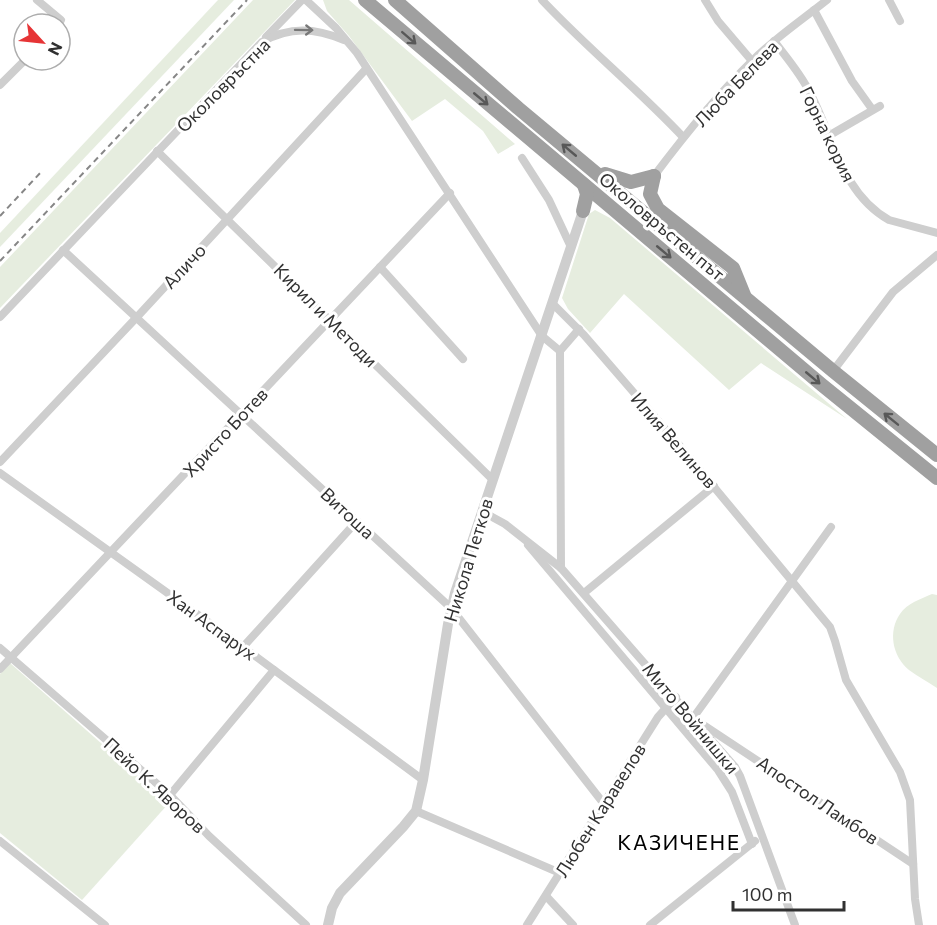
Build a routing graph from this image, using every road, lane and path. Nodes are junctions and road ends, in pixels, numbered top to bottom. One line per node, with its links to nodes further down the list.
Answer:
1 (38, 0): 10 (street)
2 (304, 0): 12 (street); 14 (street)
3 (365, 0): 25 (highway, Околовръстен път, one-way to 25)
4 (395, 0): 23 (highway, Околовръстен път, one-way to 4)
5 (542, 0): 20 (street)
6 (705, 0): 15 (street)
7 (827, 0): 9 (street, Люба Белева)
8 (889, 0): 11 (street)
9 (814, 10): 13 (street, Люба Белева); 19 (street)
10 (52, 12)
11 (900, 21)
12 (348, 41): 14 (street, Околовръстна, one-way to 12); 16 (street)
13 (774, 41): 15 (street, Люба Белева); 19 (street, Горна кория)
14 (262, 42): 21 (street, Околовръстна)
15 (753, 61): 20 (street, Люба Белева)
16 (366, 69): 26 (street); 29 (street, Аличо)
17 (13, 72): 18 (street)
18 (0, 85)
19 (830, 135): 30 (street, Горна кория)
20 (683, 137): 24 (street, Люба Белева)
21 (157, 152): 29 (street, Кирил и Методи); 32 (street, Околовръстна)
22 (522, 158): 31 (street)
23 (595, 171): 24 (highway); 35 (highway, Околовръстен път)
24 (654, 176): 35 (highway)
25 (584, 185): 27 (highway, Околовръстен път); 28 (highway)
26 (450, 194): 34 (street, Христо Ботев); 41 (street)
27 (607, 204): 28 (highway); 49 (highway, Околовръстен път, one-way to 49)
28 (583, 211): 31 (street, Никола Петков)
29 (228, 219): 38 (street, Аличо); 39 (street, Кирил и Методи)
30 (937, 233)
31 (571, 247): 36 (street, Никола Петков)
32 (63, 250): 37 (street, Околовръстна); 38 (street, Витоша)
33 (937, 255): 44 (street)
34 (380, 267): 39 (street, Христо Ботев); 43 (street)
35 (745, 297): 44 (highway, Околовръстен път)
36 (552, 303): 40 (street, Илия Велинов); 41 (street, Никола Петков)
37 (0, 317)
38 (137, 317): 45 (street, Витоша); 47 (street, Аличо)
39 (330, 320): 45 (street, Христо Ботев); 50 (street, Кирил и Методи)
40 (579, 329): 42 (street); 51 (street, Илия Велинов)
41 (542, 336): 42 (street); 50 (street, Никола Петков)
42 (560, 351): 57 (street)
43 (463, 359)
44 (833, 371): 46 (highway, Околовръстен път, one-way to 44)
45 (242, 414): 53 (street, Витоша); 56 (street, Христо Ботев)
46 (937, 455)
47 (0, 462)
48 (0, 473): 56 (street, Хан Аспарух)
49 (937, 478)
50 (493, 480): 52 (street, Никола Петков)
51 (714, 486): 58 (street, Илия Велинов); 59 (street)
52 (483, 512): 55 (street, Мито Войнишки); 60 (street, Никола Петков)
53 (357, 521): 60 (street, Витоша); 61 (street)
54 (831, 527): 58 (street)
55 (520, 536): 57 (street, Мито Войнишки); 67 (street, Мито Войнишки)
56 (111, 553): 61 (street, Хан Аспарух); 63 (street, Христо Ботев)
57 (561, 568): 59 (street, Мито Войнишки)
58 (793, 581): 68 (street); 76 (street, Илия Велинов)
59 (584, 593): 66 (street, Мито Войнишки)
60 (451, 608): 69 (street, Никола Петков); 71 (street, Витоша)
61 (243, 647): 65 (street, Хан Аспарух)
62 (0, 648): 63 (street, Пейо К. Яворов)
63 (11, 657): 64 (street, Христо Ботев); 70 (street, Пейо К. Яворов)
64 (0, 669)
65 (274, 670): 69 (street, Хан Аспарух); 70 (street)
66 (676, 697): 67 (street, Любен Каравелов); 68 (street, Мито Войнишки)
67 (665, 708): 71 (street, Любен Каравелов); 75 (street, Мито Войнишки)
68 (693, 718): 73 (street, Мито Войнишки); 76 (street, Апостол Ламбов)
69 (423, 780): 72 (street, Никола Петков)
70 (170, 795): 80 (street, Пейо К. Яворов)
71 (604, 804): 77 (street, Любен Каравелов)
72 (416, 811): 77 (street); 81 (street, Никола Петков)
73 (762, 836): 75 (street); 85 (street, Мито Войнишки)
74 (0, 841): 79 (street)
75 (752, 844): 84 (street)
76 (913, 864): 86 (street, Илия Велинов)
77 (560, 873): 78 (street, Любен Каравелов)
78 (546, 896): 82 (street, Любен Каравелов); 83 (street)
79 (105, 925)
80 (306, 925)
81 (328, 925)
82 (527, 925)
83 (573, 925)
84 (650, 925)
85 (795, 925)
86 (919, 925)

